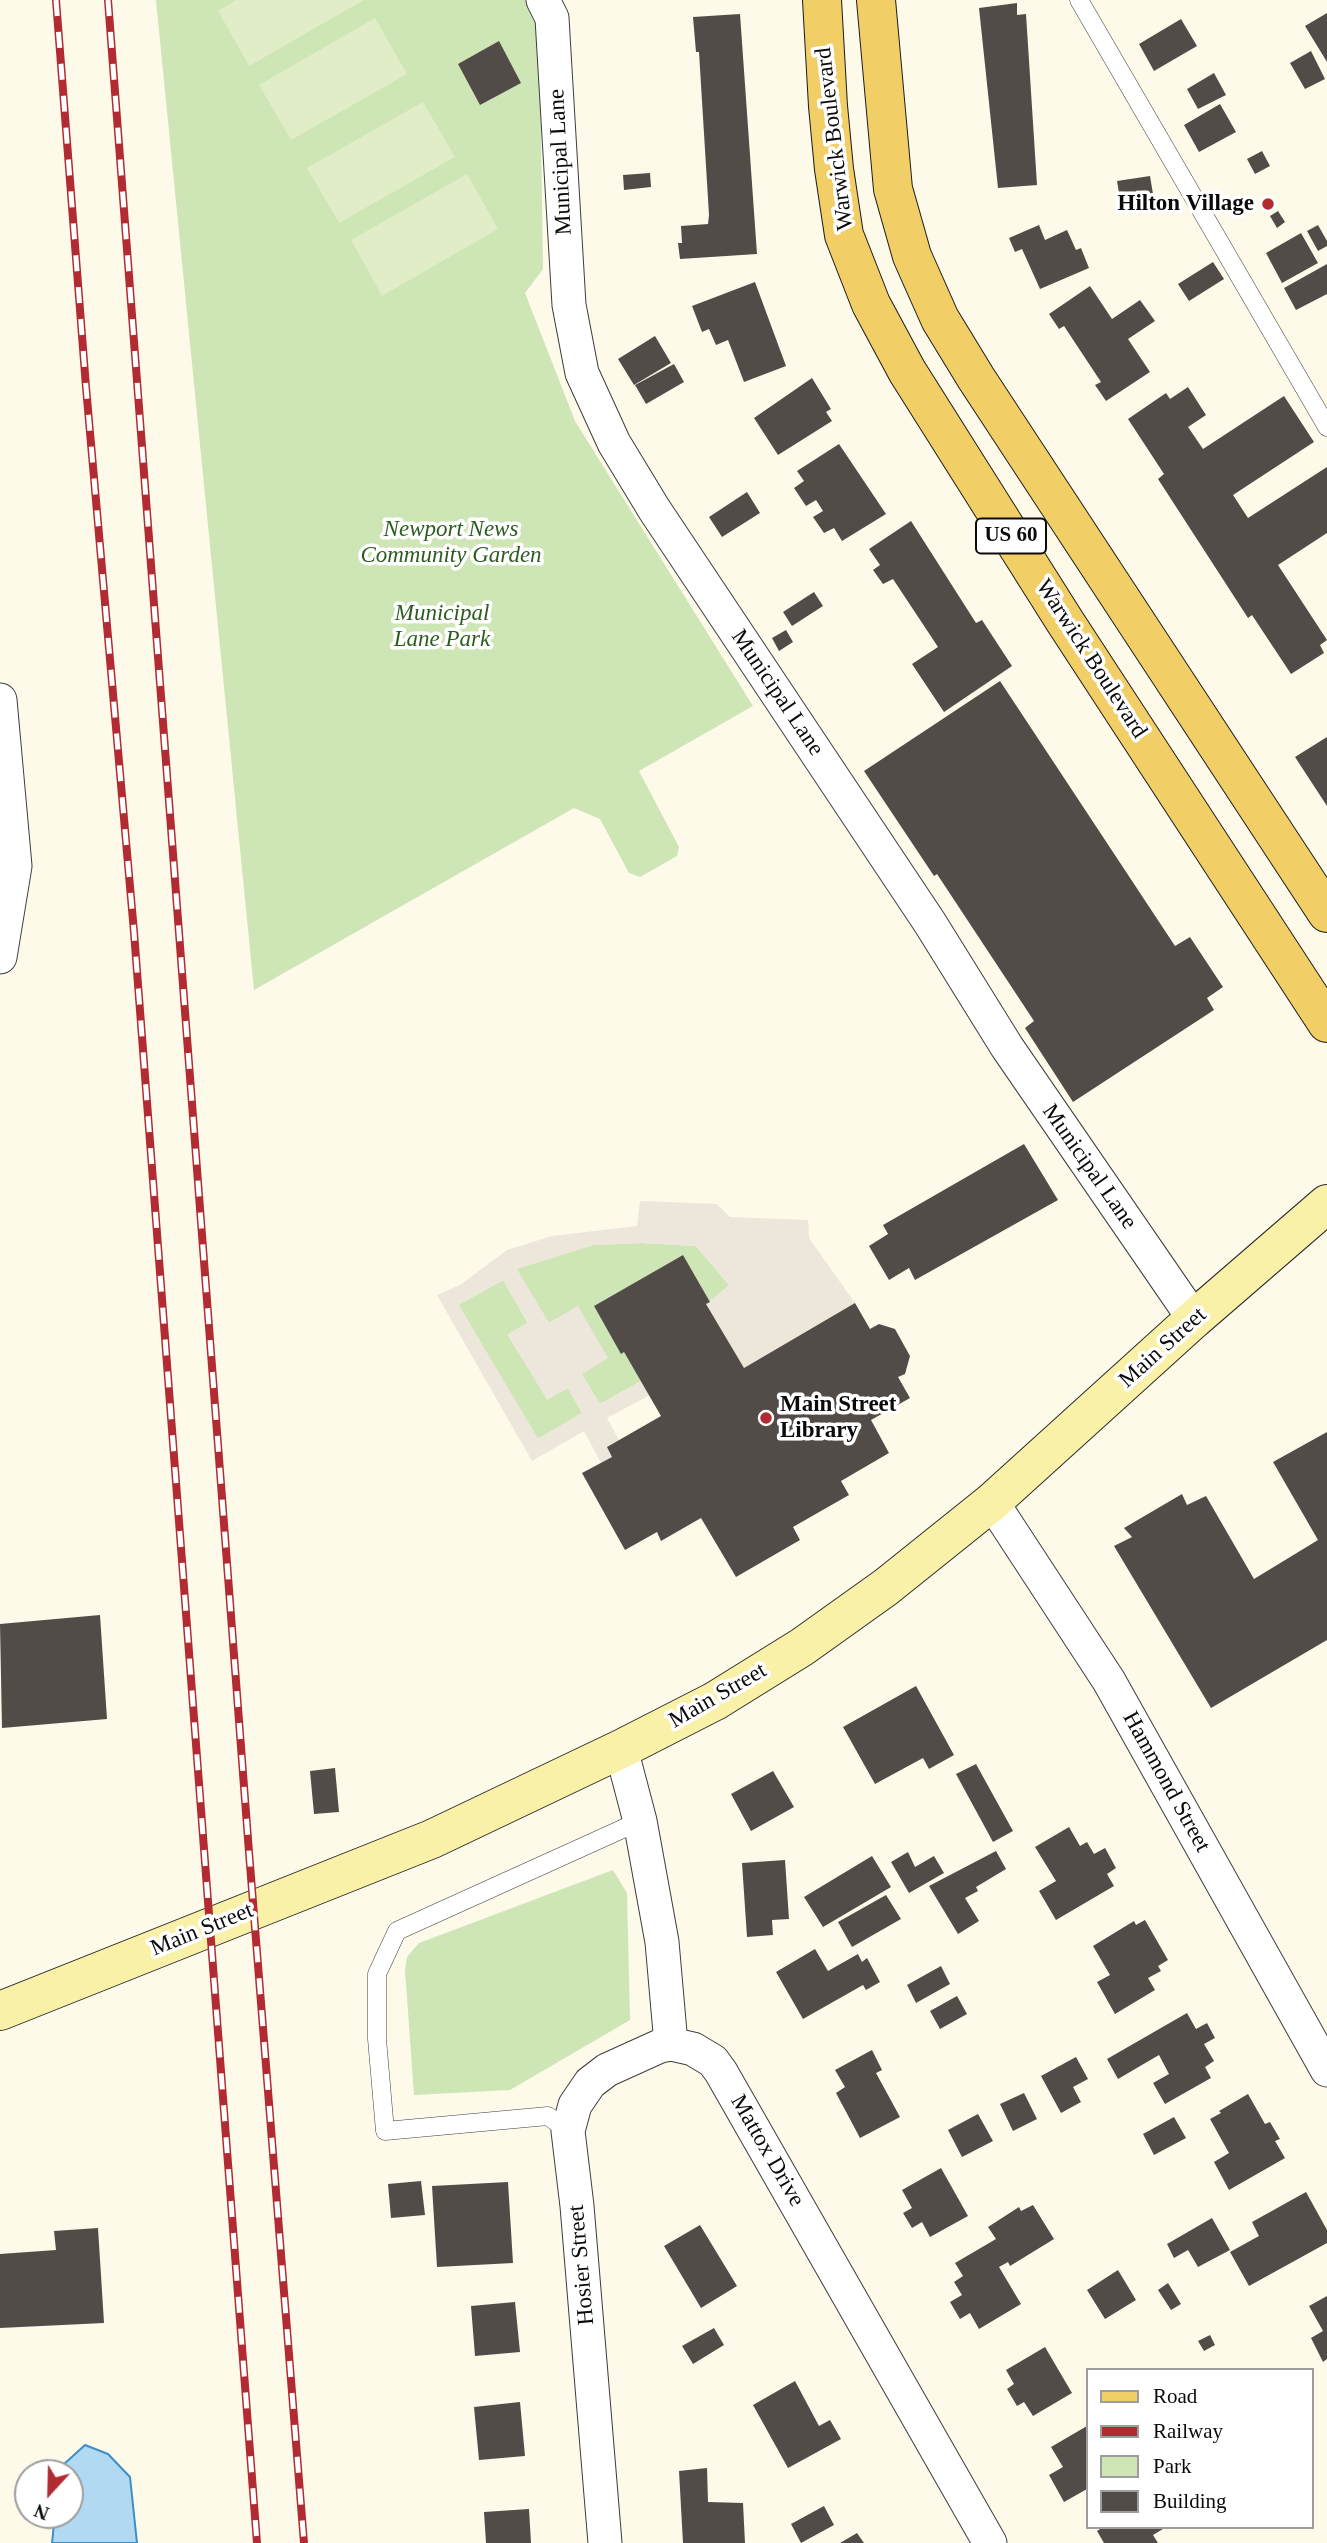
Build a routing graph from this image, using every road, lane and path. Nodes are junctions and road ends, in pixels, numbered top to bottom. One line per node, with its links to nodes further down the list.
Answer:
1 (543, 0): 11 (street, Municipal Lane)
2 (821, 0): 9 (main road, Warwick Boulevard / US 60)
3 (876, 0): 7 (main road, US 60)
4 (1079, 0): 5 (lane)
5 (1327, 427)
6 (0, 700): 8 (street)
7 (1327, 913)
8 (0, 957)
9 (1327, 1023)
10 (1327, 1204): 11 (main road, Main Street)
11 (1194, 1320): 12 (main road, Main Street)
12 (992, 1502): 13 (main road, Main Street); 17 (street, Hammond Street)
13 (621, 1749): 14 (street); 15 (main road, Main Street)
14 (640, 1821): 16 (street); 18 (lane)
15 (0, 2011)
16 (671, 2044): 18 (street, Hosier Street); 20 (street, Mattox Drive)
17 (1327, 2070)
18 (568, 2131): 19 (street, Hosier Street)
19 (605, 2543)
20 (990, 2543)

